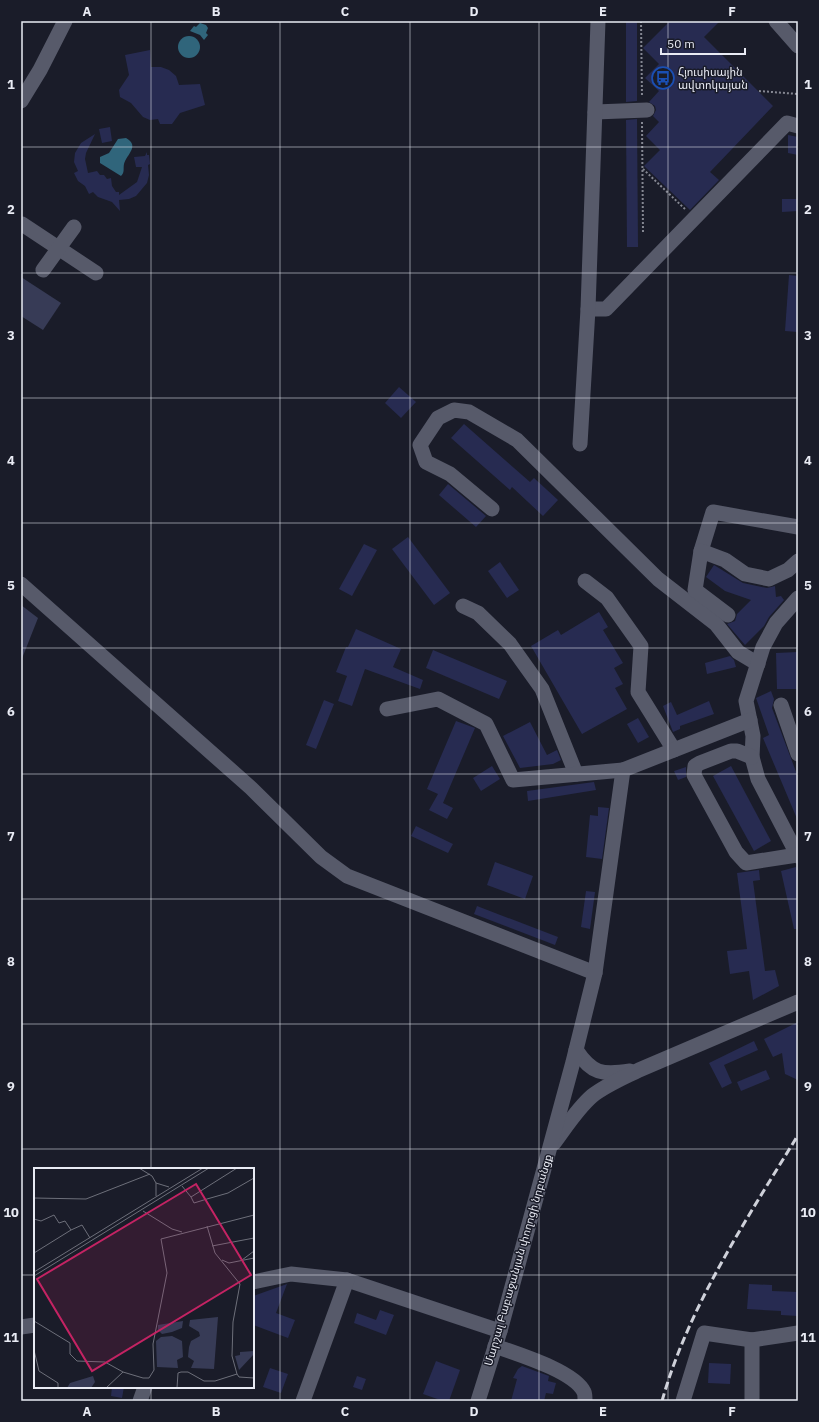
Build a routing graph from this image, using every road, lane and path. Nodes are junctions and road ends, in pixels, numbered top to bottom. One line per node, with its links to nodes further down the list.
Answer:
1 (65, 21): 8 (street)
2 (598, 21): 10 (street)
3 (641, 21): 9 (path)
4 (776, 21): 5 (street)
5 (796, 37)
6 (758, 91): 7 (path)
7 (798, 94)
8 (21, 101)
9 (644, 110): 10 (street); 12 (path)
10 (595, 112): 20 (street)
11 (798, 126): 13 (street)
12 (642, 168): 13 (path); 16 (path)
13 (694, 218): 20 (street)
14 (22, 224): 17 (street)
15 (74, 227): 17 (street)
16 (643, 233)
17 (58, 249): 18 (street); 19 (street)
18 (43, 270)
19 (96, 273)
20 (588, 309): 21 (street)
21 (580, 444)
22 (492, 509): 31 (street)
23 (798, 527): 24 (street)
24 (701, 551): 25 (street); 30 (street)
25 (798, 562)
26 (585, 581): 35 (street)
27 (21, 584): 41 (street)
28 (798, 598): 31 (street)
29 (463, 606): 39 (street)
30 (728, 615)
31 (758, 664): 34 (street)
32 (781, 705): 36 (street)
33 (387, 709): 39 (street)
34 (750, 720): 35 (street); 37 (street)
35 (674, 750): 38 (street)
36 (798, 754)
37 (752, 757): 40 (street); 40 (street)
38 (623, 770): 39 (street); 41 (street)
39 (576, 774)
40 (798, 856)
41 (595, 973): 43 (street)
42 (798, 1002): 44 (street, Մարշալ Բաբաջանյան փողոցի նրբանցք)
43 (576, 1050): 44 (street); 45 (street)
44 (639, 1070): 45 (street, Մարշալ Բաբաջանյան փողոցի նրբանցք)
45 (549, 1150): 50 (street, Մարշալ Բաբաջանյան փողոցի նրբանցք)
46 (347, 1280): 47 (street); 50 (street); 56 (street)
47 (254, 1282)
48 (34, 1325): 49 (street)
49 (21, 1328)
50 (500, 1331): 53 (street, Մարշալ Բաբաջանյան փողոցի նրբանցք)
51 (798, 1333): 52 (street)
52 (752, 1340): 59 (street); 60 (street)
53 (496, 1346): 57 (street, Մարշալ Բաբաջանյան փողոցի նրբանցք); 58 (street)
54 (145, 1388): 55 (street)
55 (140, 1401)
56 (303, 1401)
57 (478, 1401)
58 (585, 1401)
59 (682, 1401)
60 (752, 1401)

